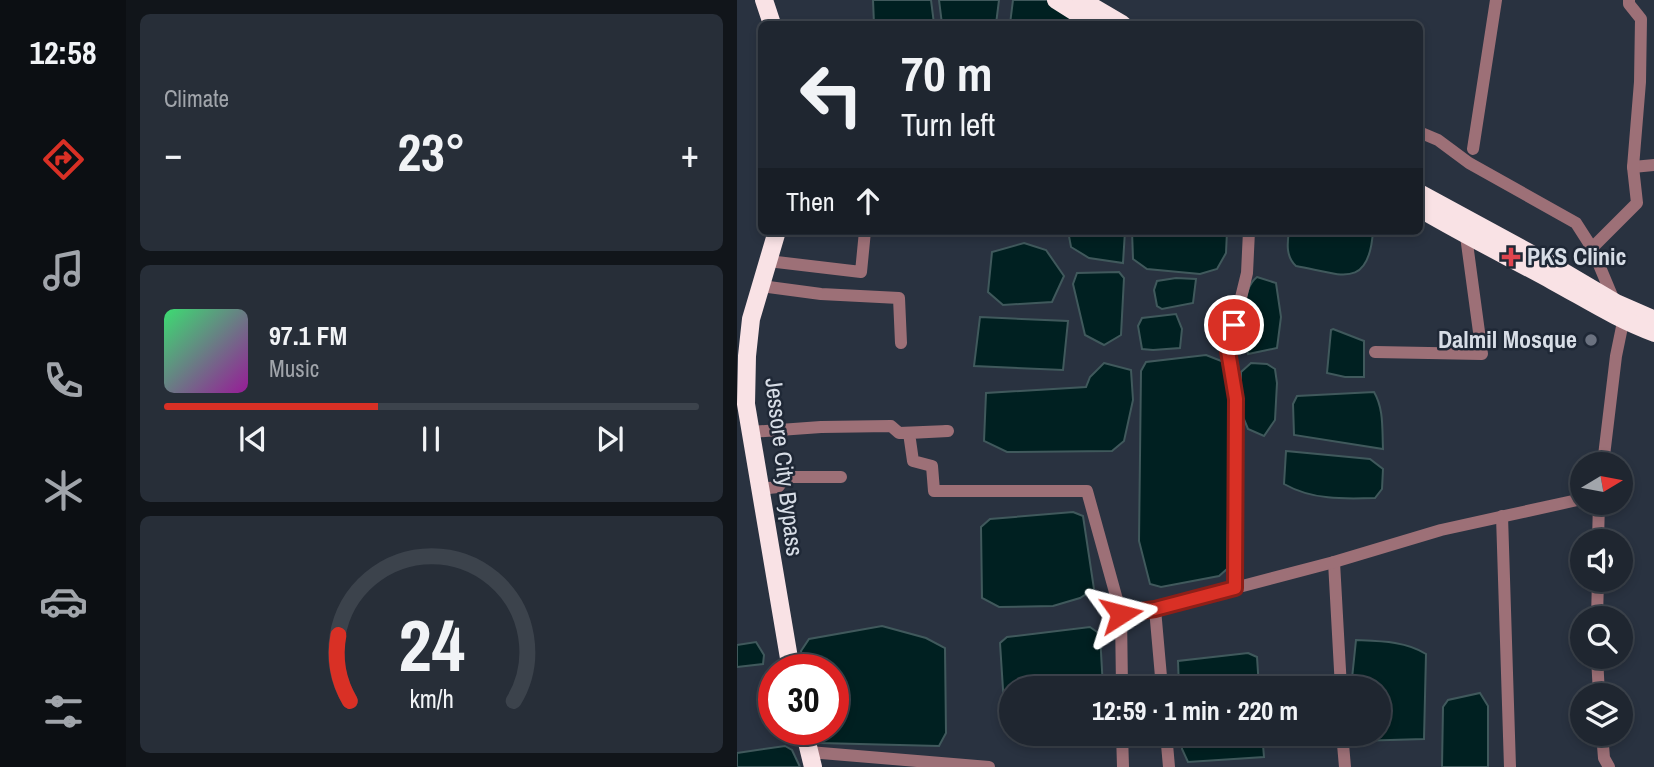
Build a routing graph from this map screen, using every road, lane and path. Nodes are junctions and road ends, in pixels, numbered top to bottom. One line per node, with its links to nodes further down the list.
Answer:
1 (764, 0): 8 (highway)
2 (1056, 0): 9 (highway)
3 (1081, 0): 10 (highway)
4 (1496, 0): 12 (street)
5 (1629, 0): 7 (street)
6 (1654, 15): 7 (street)
7 (1641, 19): 14 (street)
8 (770, 21)
9 (1090, 21)
10 (1117, 21)
11 (1423, 134): 21 (street)
12 (1473, 149)
13 (1654, 165): 14 (street)
14 (1633, 167): 21 (street)
15 (1423, 195): 26 (highway)
16 (1423, 210): 20 (highway)
17 (776, 235): 22 (highway, Jessore City Bypass)
18 (865, 235): 23 (street)
19 (1249, 235): 40 (street)
20 (1466, 236): 28 (highway); 31 (street)
21 (1592, 248): 26 (street)
22 (768, 261): 23 (street); 24 (highway, Jessore City Bypass)
23 (861, 272): 25 (street)
24 (761, 286): 25 (street); 32 (highway, Jessore City Bypass)
25 (859, 296): 30 (street)
26 (1616, 303): 27 (highway); 28 (street)
27 (1654, 320)
28 (1623, 322): 29 (highway); 34 (street)
29 (1654, 333)
30 (901, 343)
31 (1375, 352)
32 (741, 404): 33 (highway, Jessore City Bypass)
33 (750, 432): 36 (highway, Jessore City Bypass); 42 (street)
34 (1604, 452)
35 (841, 477): 36 (street)
36 (760, 489): 43 (highway, Jessore City Bypass)
37 (1570, 502): 38 (street)
38 (1502, 516): 39 (street); 56 (street)
39 (1334, 562): 40 (street); 46 (street)
40 (1235, 588): 41 (street)
41 (1155, 609): 42 (street); 45 (street)
42 (1121, 614): 44 (street)
43 (788, 654)
44 (1122, 676)
45 (1161, 676)
46 (1340, 676)
47 (1122, 746): 53 (street)
48 (1167, 746): 54 (street)
49 (1344, 746): 55 (street)
50 (1603, 746): 57 (street)
51 (811, 760): 52 (street)
52 (989, 767)
53 (1123, 767)
54 (1169, 767)
55 (1345, 767)
56 (1511, 767)
57 (1609, 767)

